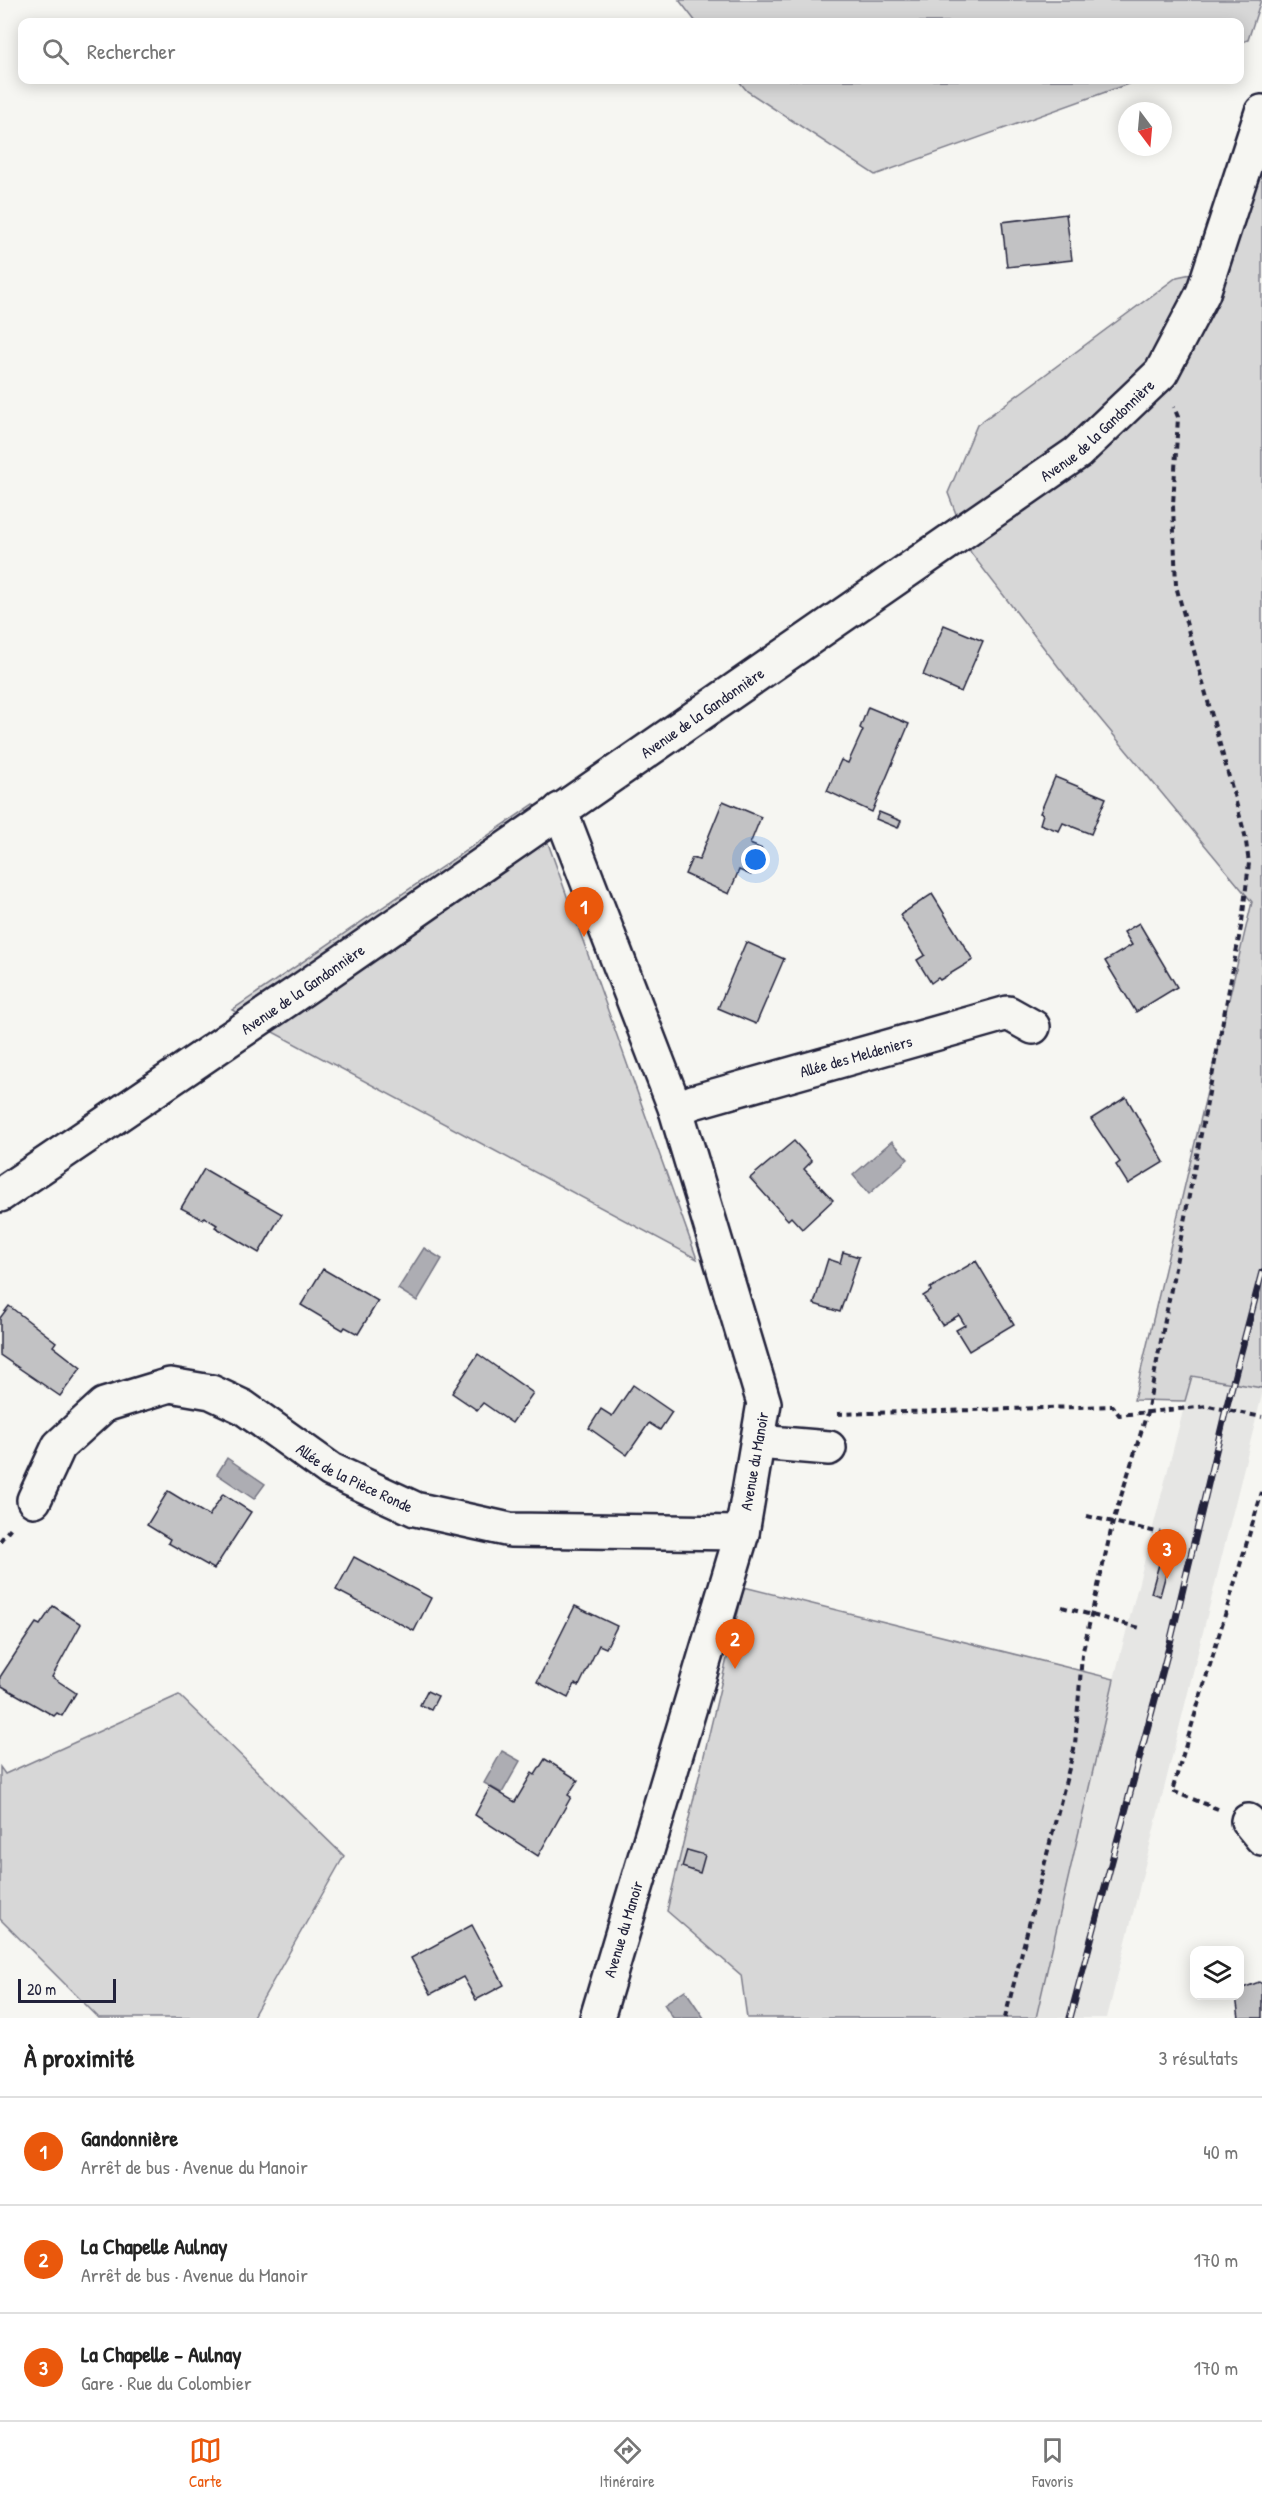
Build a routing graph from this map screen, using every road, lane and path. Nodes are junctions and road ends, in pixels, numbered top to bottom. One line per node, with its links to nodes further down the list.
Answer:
1 (1262, 112): 2 (street, Avenue de la Gandonnière)
2 (1161, 373): 3 (street, Avenue de la Gandonnière); 7 (path)
3 (560, 810): 5 (street, Avenue du Manoir); 6 (street, Avenue de la Gandonnière)
4 (1033, 1027): 5 (street, Allée des Meldeniers)
5 (676, 1110): 10 (street, Avenue du Manoir)
6 (0, 1195)
7 (1147, 1413): 8 (path); 9 (path); 15 (path)
8 (831, 1414)
9 (1262, 1417)
10 (758, 1442): 11 (street); 16 (street, Avenue du Manoir)
11 (829, 1448)
12 (1262, 1492): 21 (path)
13 (34, 1500): 16 (street, Allée de la Pièce Ronde)
14 (1087, 1516): 15 (path)
15 (1113, 1522): 17 (path); 19 (path)
16 (742, 1533): 22 (street, Avenue du Manoir)
17 (1165, 1534)
18 (1062, 1607): 19 (path)
19 (1090, 1615): 20 (path); 23 (path)
20 (1140, 1628)
21 (1255, 1829)
22 (597, 2018)
23 (1005, 2018)

